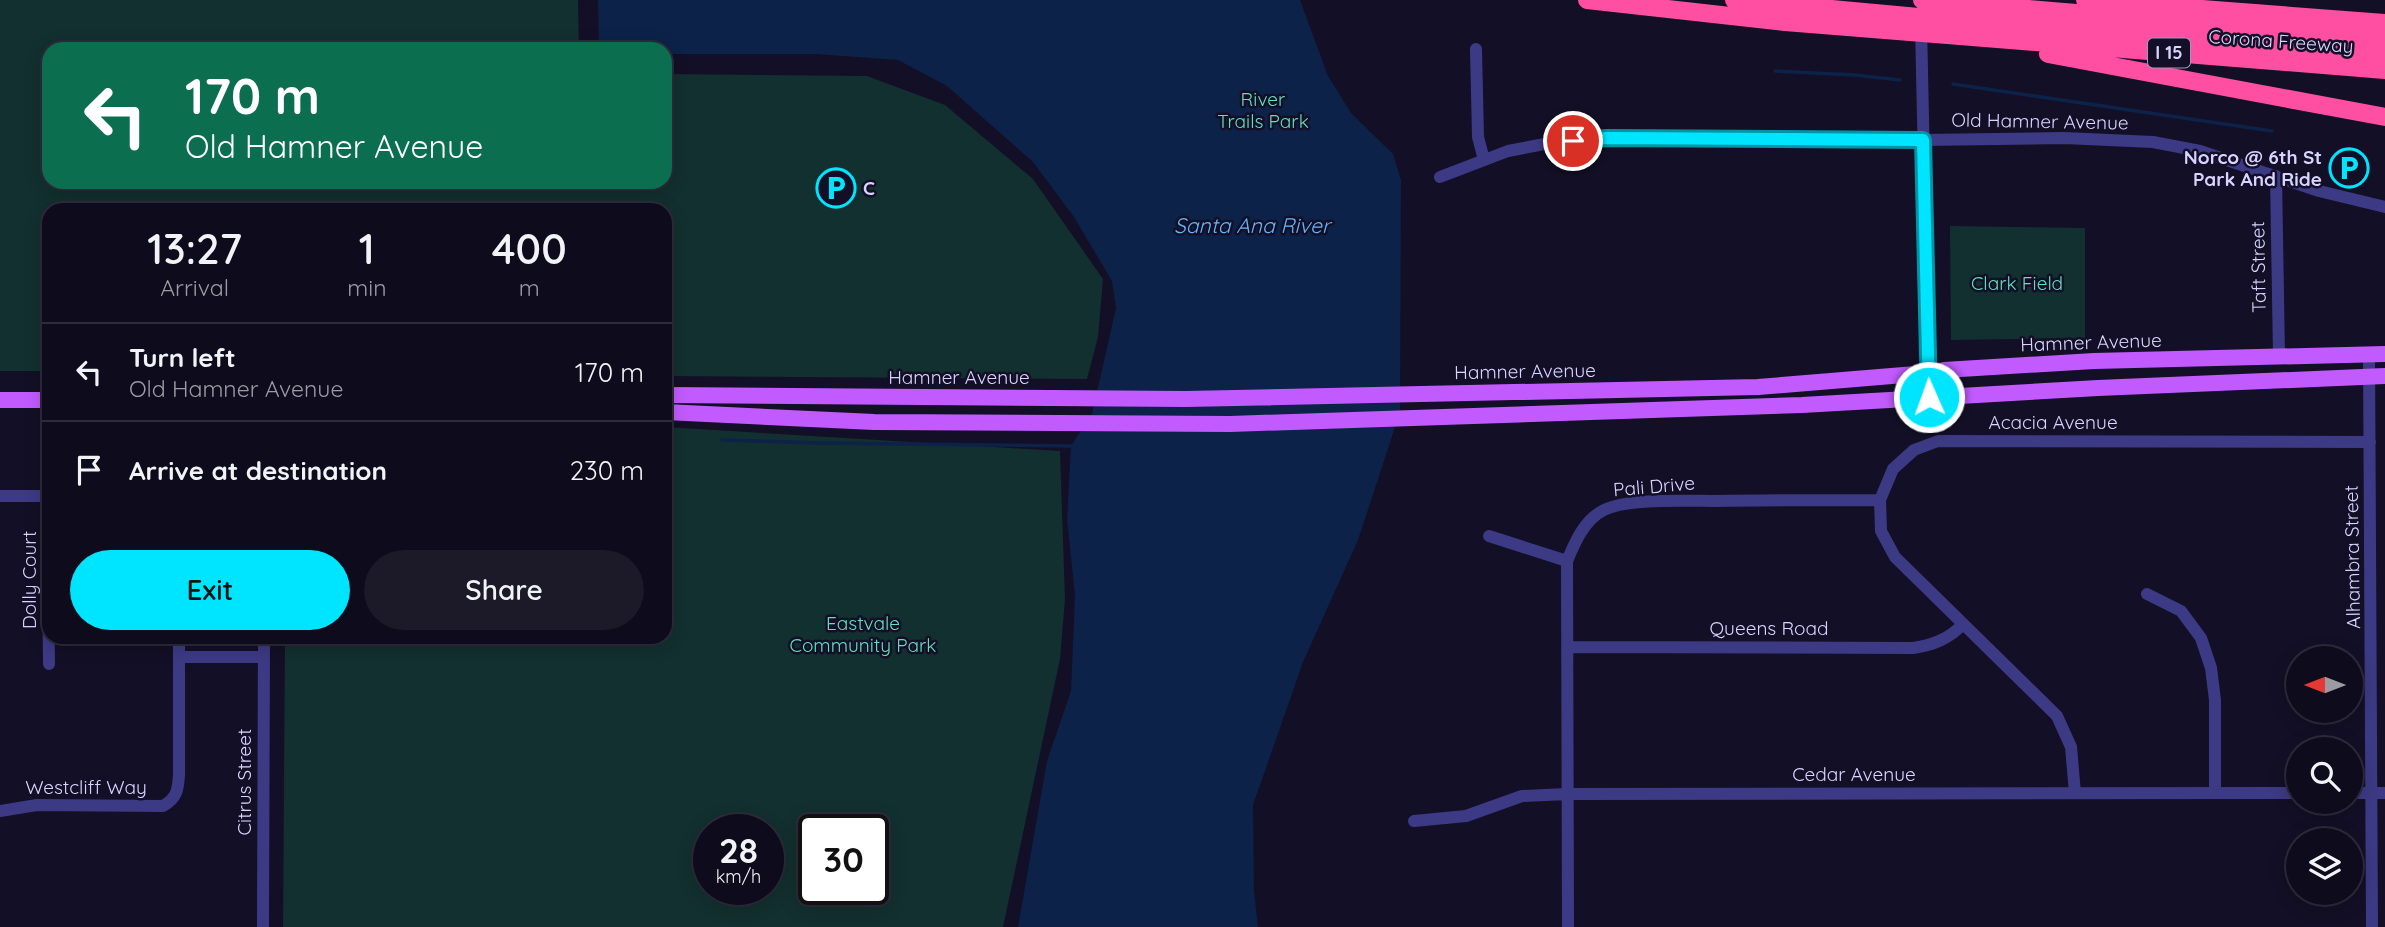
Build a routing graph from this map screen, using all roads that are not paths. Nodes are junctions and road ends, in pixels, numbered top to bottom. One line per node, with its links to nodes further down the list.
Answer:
1 (1587, 0): 6 (highway, Corona Freeway / I 15)
2 (1734, 0): 9 (highway)
3 (1922, 0): 7 (highway); 12 (street)
4 (2085, 0): 5 (highway, Corona Freeway)
5 (2385, 23)
6 (1952, 36): 10 (highway, Corona Freeway / I 15); 11 (highway)
7 (2385, 39)
8 (1476, 49): 13 (street)
9 (2385, 54)
10 (2385, 70)
11 (2385, 117)
12 (1923, 140): 13 (street, Old Hamner Avenue); 14 (street, Old Hamner Avenue); 19 (street)
13 (1483, 160): 15 (street, Old Hamner Avenue)
14 (2276, 176): 16 (street, Old Hamner Avenue); 18 (street, Taft Street)
15 (1440, 177)
16 (2385, 207)
17 (2377, 354): 18 (main road, Hamner Avenue); 20 (street, Alhambra Street)
18 (2279, 356): 19 (main road, Hamner Avenue)
19 (1928, 373): 21 (main road, Hamner Avenue); 22 (street)
20 (2377, 376): 22 (main road); 26 (street, Alhambra Street)
21 (672, 395)
22 (1929, 397): 25 (main road)
23 (0, 400): 24 (main road)
24 (42, 400)
25 (672, 412)
26 (2370, 442): 29 (street, Acacia Avenue); 44 (street, Alhambra Street)
27 (0, 496): 28 (street)
28 (42, 496)
29 (1880, 500): 31 (street, Pali Drive); 33 (street, Acacia Avenue)
30 (1489, 536): 31 (street)
31 (1567, 561): 37 (street, Pali Drive)
32 (2147, 594): 42 (street)
33 (1963, 624): 37 (street, Queens Road); 41 (street, Acacia Avenue)
34 (48, 644): 40 (street, Dolly Court)
35 (179, 644): 38 (street)
36 (264, 644): 39 (street, Citrus Street)
37 (1567, 647): 45 (street, Pali Drive)
38 (179, 657): 39 (street); 46 (street, Westcliff Way)
39 (264, 657): 48 (street, Citrus Street)
40 (48, 664)
41 (2075, 793): 42 (street, Cedar Avenue); 45 (street, Cedar Avenue)
42 (2214, 793): 43 (street, Cedar Avenue)
43 (2286, 793)
44 (2379, 793): 50 (street, Alhambra Street)
45 (1567, 794): 47 (street, Cedar Avenue); 49 (street, Pali Drive)
46 (0, 811)
47 (1414, 821)
48 (263, 927)
49 (1568, 927)
50 (2372, 927)

